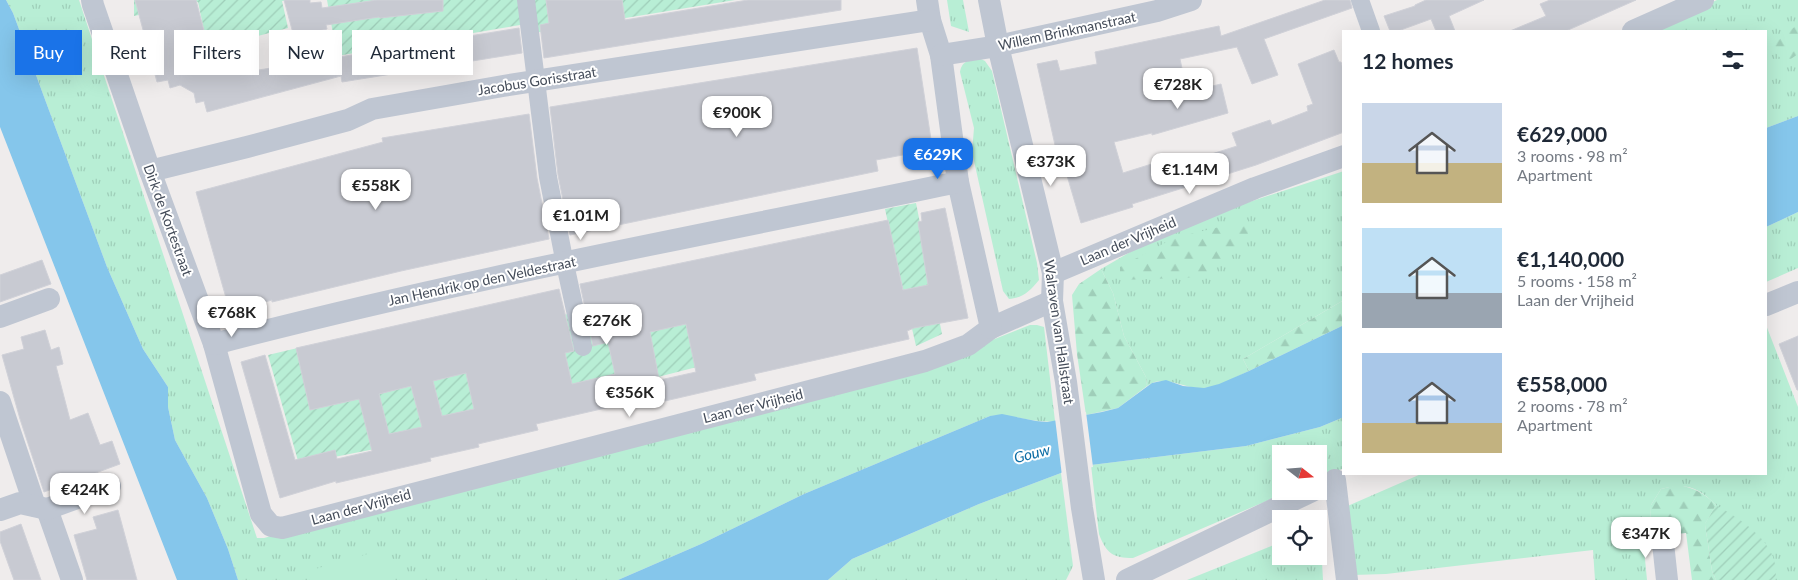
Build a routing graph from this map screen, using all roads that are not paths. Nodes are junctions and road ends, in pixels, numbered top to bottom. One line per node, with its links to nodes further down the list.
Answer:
1 (92, 0): 14 (street, Dirk de Kortestraat)
2 (526, 0): 12 (street)
3 (989, 0): 10 (street, Walraven van Hallstraat)
4 (1190, 0): 10 (street, Willem Brinkmanstraat)
5 (1360, 0): 8 (street)
6 (1703, 0): 9 (street)
7 (928, 10): 11 (street); 12 (street, Jacobus Gorisstraat)
8 (1371, 30)
9 (1635, 30)
10 (998, 46): 11 (street, Willem Brinkmanstraat); 17 (street, Walraven van Hallstraat)
11 (941, 55): 15 (street)
12 (537, 81): 14 (street, Jacobus Gorisstraat); 16 (street)
13 (1342, 157): 17 (street, Laan der Vrijheid)
14 (150, 171): 24 (street, Dirk de Kortestraat)
15 (958, 182): 16 (street, Jan Hendrik op den Veldestraat); 23 (street)
16 (564, 264): 24 (street, Jan Hendrik op den Veldestraat); 25 (street)
17 (1053, 273): 20 (street, Walraven van Hallstraat)
18 (1798, 292): 21 (street)
19 (49, 299): 22 (street)
20 (1052, 301): 23 (street, Laan der Vrijheid); 35 (street, Walraven van Hallstraat)
21 (1767, 305)
22 (0, 316)
23 (991, 328): 32 (street, Laan der Vrijheid)
24 (214, 344): 32 (street, Dirk de Kortestraat)
25 (583, 347)
26 (0, 402): 30 (street)
27 (1335, 481): 37 (street)
28 (110, 486): 30 (street)
29 (1293, 500): 36 (street)
30 (41, 507): 31 (street); 34 (street)
31 (0, 510)
32 (271, 526)
33 (1662, 534): 38 (street)
34 (72, 580)
35 (1094, 580)
36 (1127, 580)
37 (1347, 580)
38 (1667, 580)

